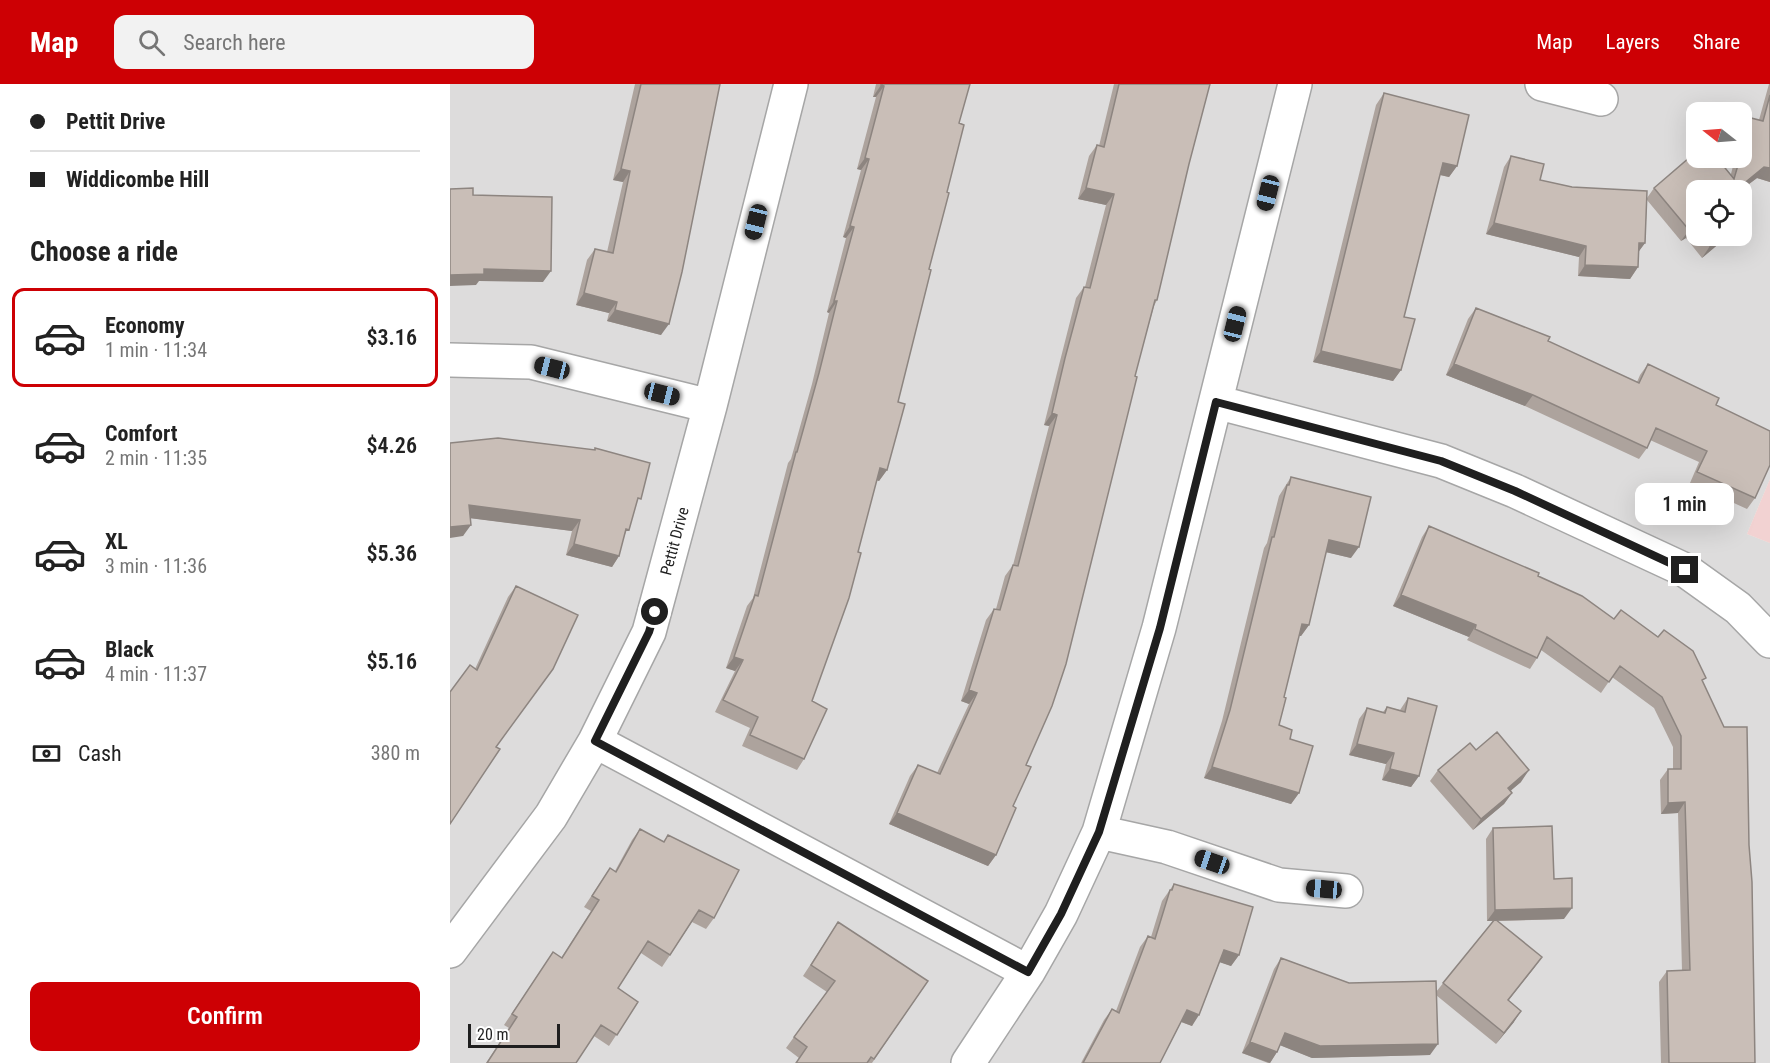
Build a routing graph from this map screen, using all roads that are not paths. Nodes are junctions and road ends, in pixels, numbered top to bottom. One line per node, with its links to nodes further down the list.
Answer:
1 (791, 84): 7 (street, Pettit Drive)
2 (1295, 84): 6 (street)
3 (1542, 84): 4 (street)
4 (1601, 99)
5 (450, 360): 7 (street)
6 (1216, 402): 8 (street); 10 (street)
7 (710, 406): 9 (street, Pettit Drive)
8 (1770, 641)
9 (595, 741): 12 (street, Pettit Drive); 13 (street)
10 (1099, 832): 11 (street); 13 (street)
11 (1346, 891)
12 (450, 951)
13 (1028, 972): 14 (street)
14 (968, 1063)

